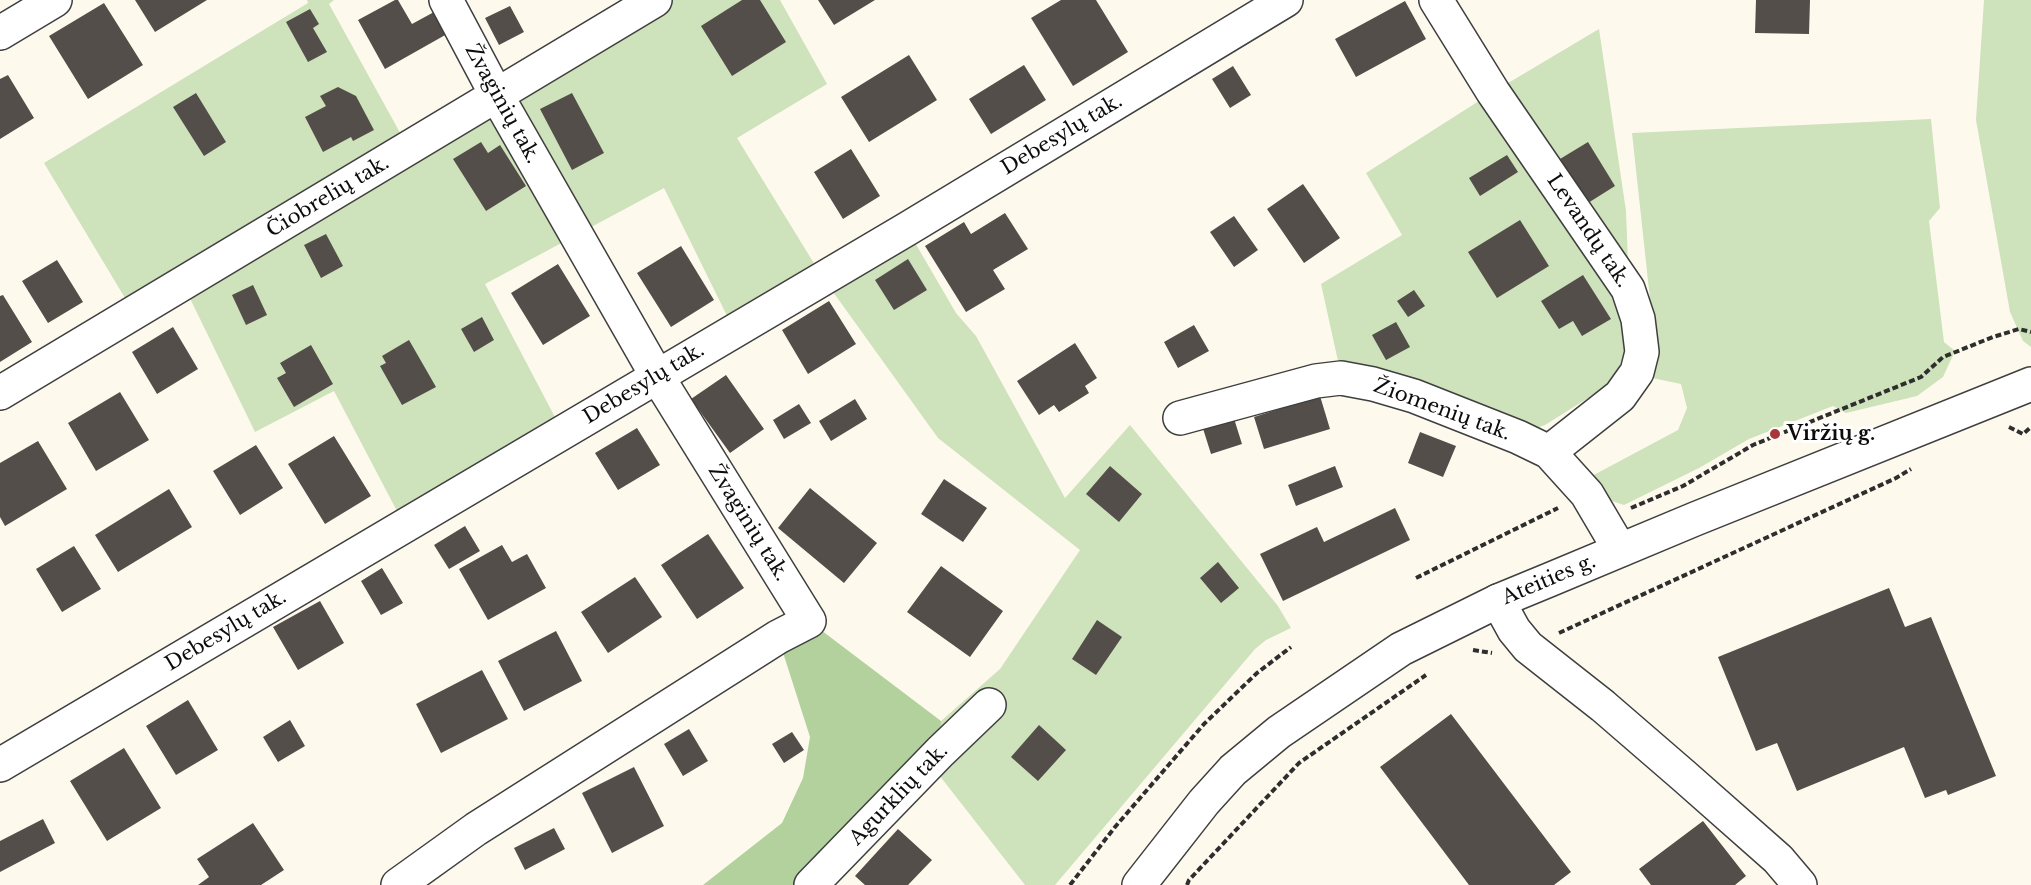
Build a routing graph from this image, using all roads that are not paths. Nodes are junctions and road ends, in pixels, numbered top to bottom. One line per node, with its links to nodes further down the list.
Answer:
1 (55, 0): 6 (street)
2 (446, 0): 7 (street, Žvaginių tak.)
3 (655, 0): 7 (street, Čiobrelių tak.)
4 (1286, 0): 8 (street, Debesylų tak.)
5 (1436, 0): 12 (street, Levandų tak.)
6 (0, 33)
7 (497, 96): 8 (street, Žvaginių tak.); 10 (street, Čiobrelių tak.)
8 (657, 376): 16 (street, Debesylų tak.); 17 (street, Žvaginių tak.)
9 (2031, 384): 13 (street, Ateities g.)
10 (0, 393)
11 (1180, 418): 12 (street, Žiomenių tak.)
12 (1549, 452): 13 (street, Žiomenių tak.)
13 (1620, 550): 14 (street, Ateities g.)
14 (1498, 601): 19 (street, Ateities g.); 20 (street)
15 (989, 705): 18 (street, Agurklių tak.)
16 (0, 765)
17 (398, 885)
18 (811, 885)
19 (1139, 885)
20 (1800, 885)

